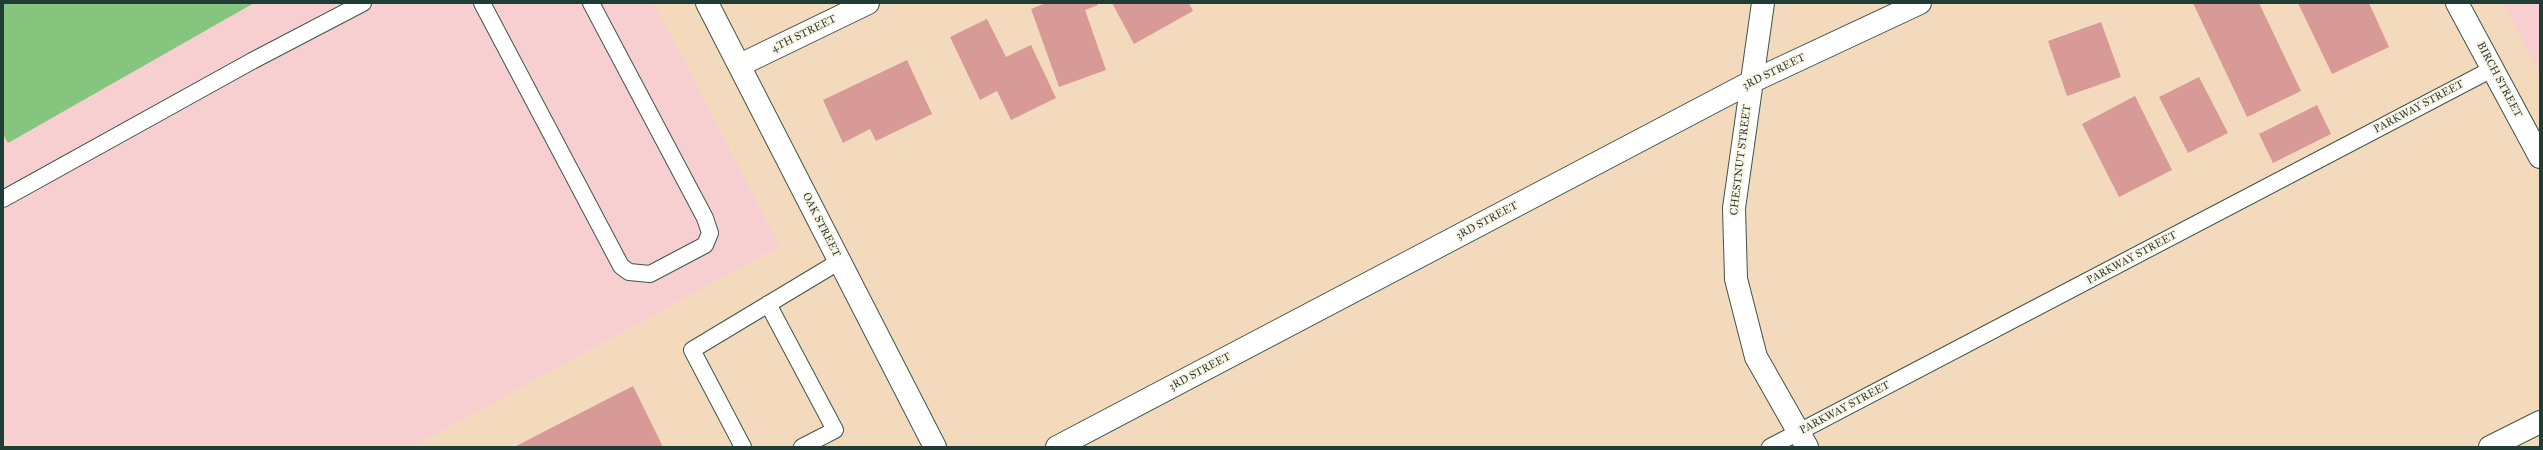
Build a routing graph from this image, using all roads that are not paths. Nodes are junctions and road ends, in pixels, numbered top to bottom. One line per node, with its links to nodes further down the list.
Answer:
1 (363, 3): 13 (lane)
2 (482, 3): 3 (lane)
3 (591, 3)
4 (708, 3): 9 (street, OAK STREET)
5 (868, 3): 9 (street, 4TH STREET)
6 (1763, 3): 11 (street, CHESTNUT STREET)
7 (1920, 3): 11 (street, 3RD STREET)
8 (2457, 3): 10 (street, BIRCH STREET)
9 (740, 65): 14 (street, OAK STREET)
10 (2494, 68): 12 (street, BIRCH STREET); 17 (lane, PARKWAY STREET)
11 (1751, 82): 17 (street, CHESTNUT STREET); 21 (street, 3RD STREET)
12 (2538, 146)
13 (3, 200)
14 (840, 262): 15 (lane); 20 (street, OAK STREET)
15 (768, 304): 18 (lane); 19 (lane)
16 (2540, 422): 23 (street)
17 (1803, 440): 22 (lane, PARKWAY STREET)
18 (743, 447)
19 (802, 447)
20 (935, 447)
21 (1057, 447)
22 (1770, 447)
23 (2490, 447)

